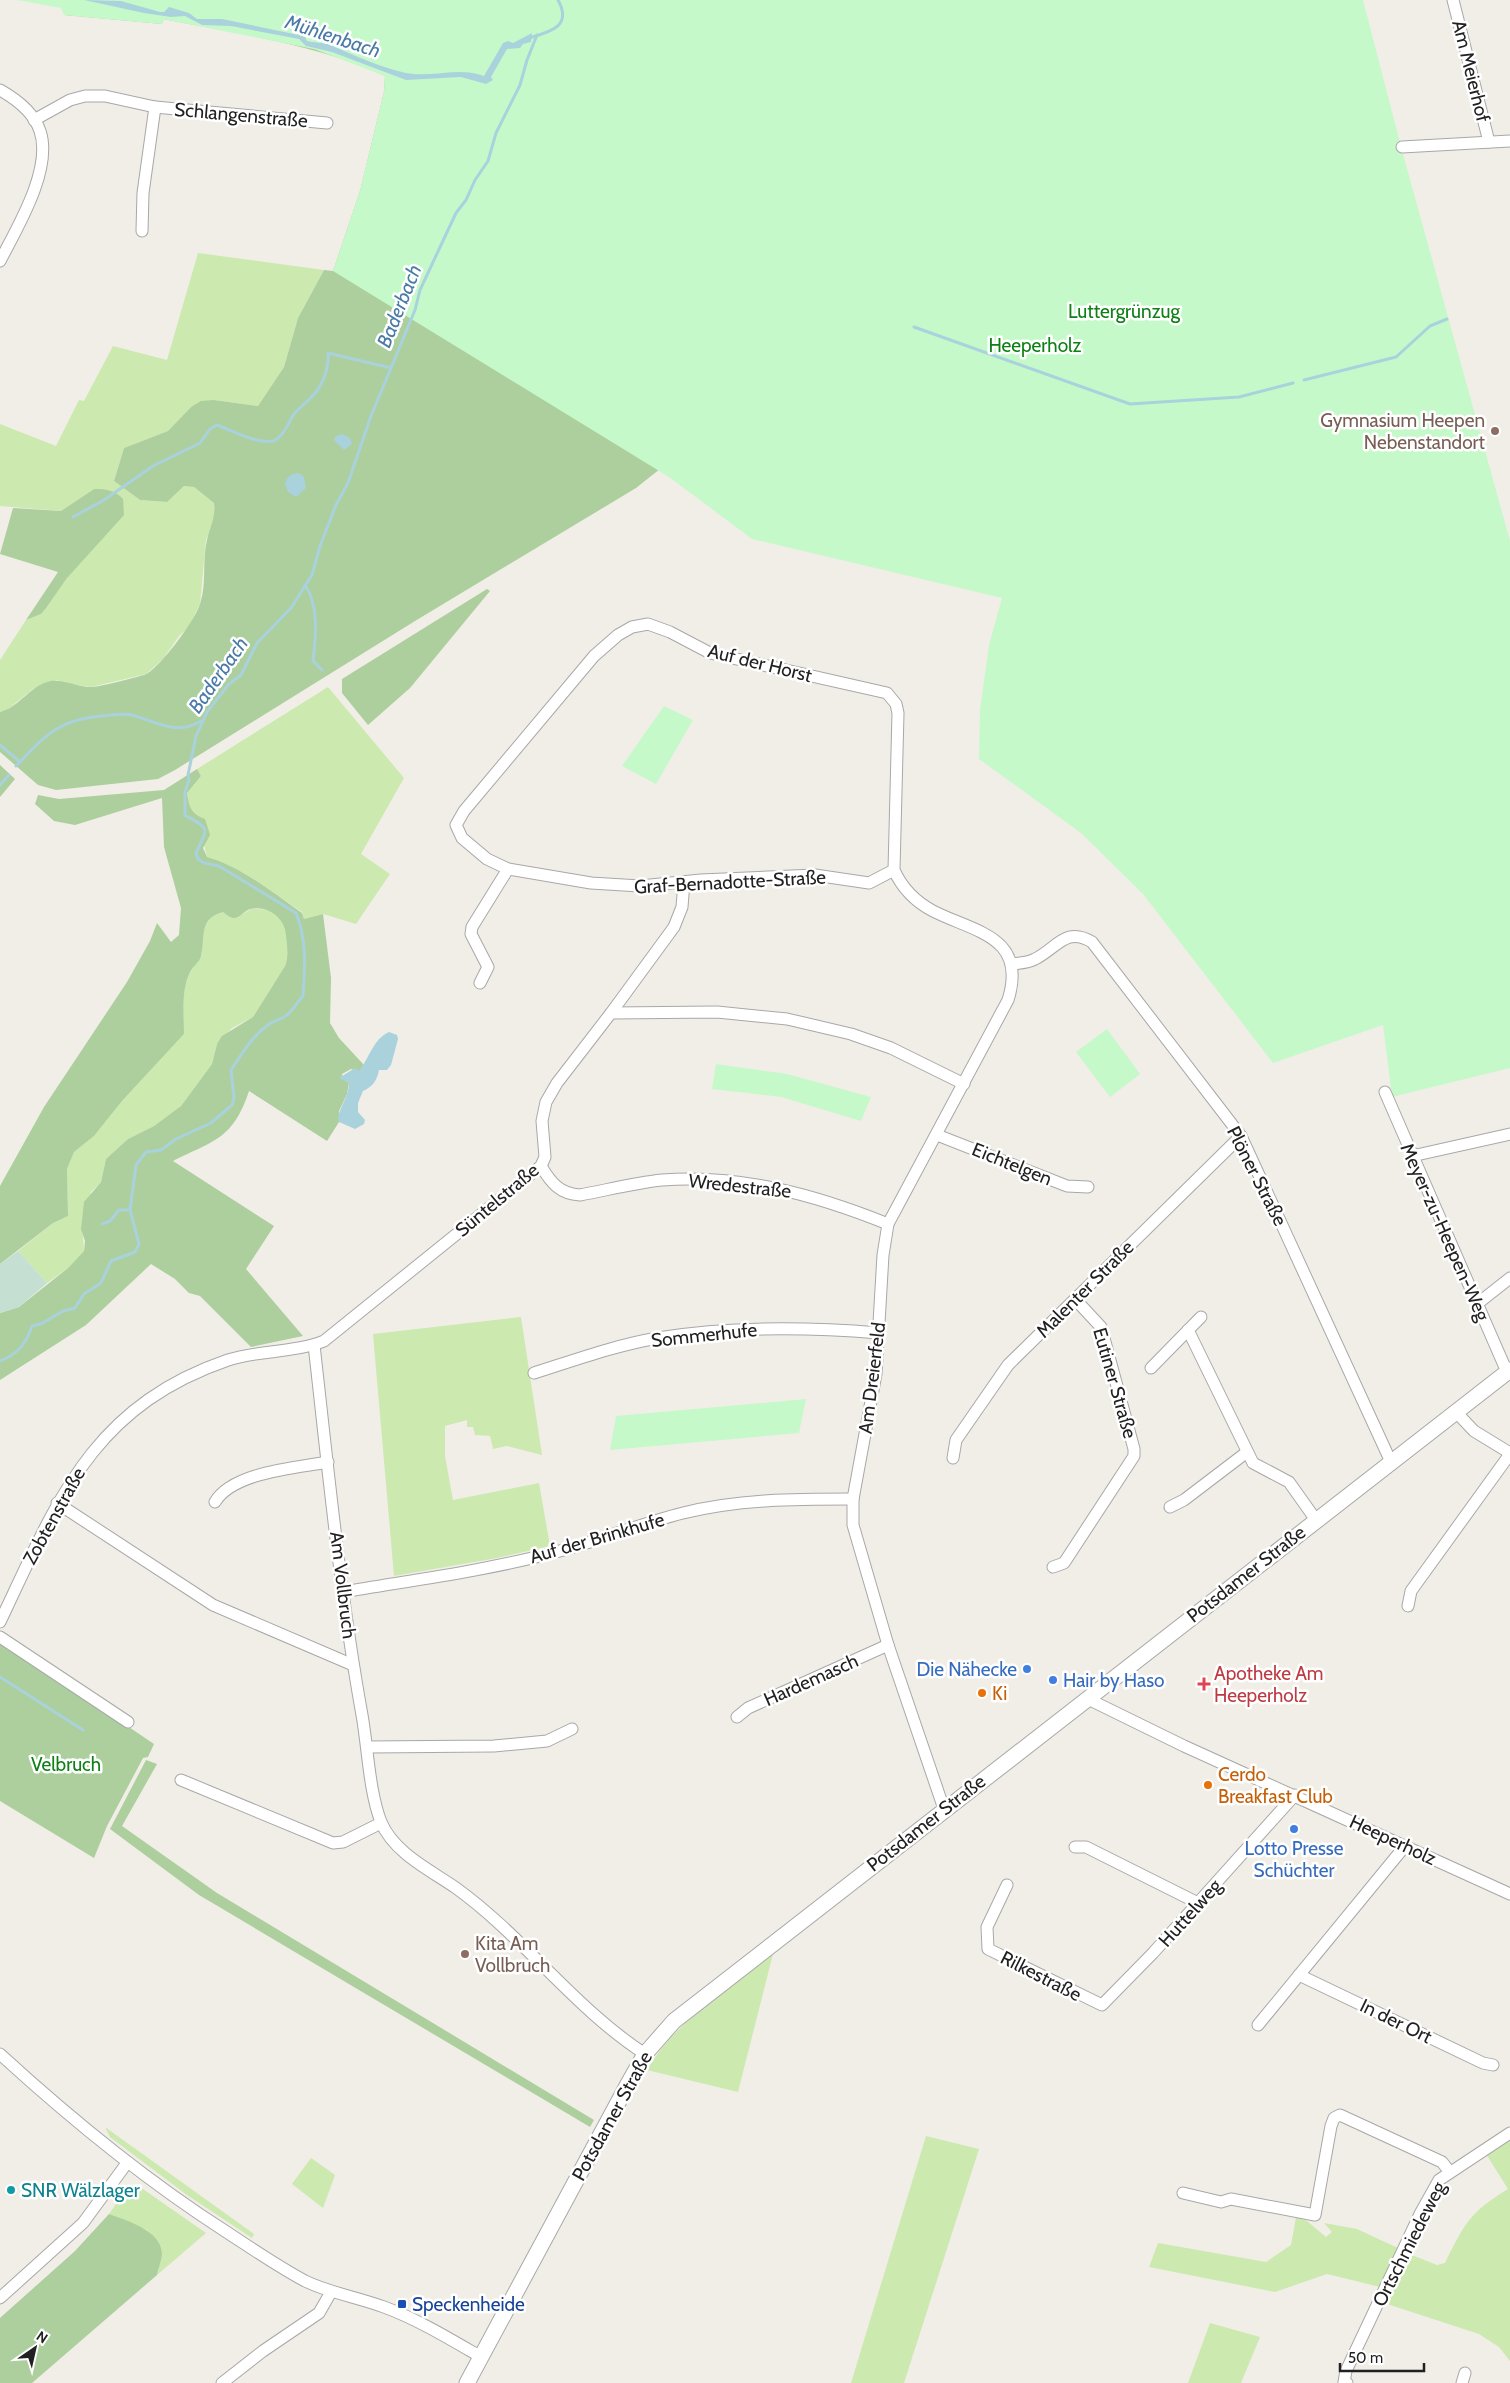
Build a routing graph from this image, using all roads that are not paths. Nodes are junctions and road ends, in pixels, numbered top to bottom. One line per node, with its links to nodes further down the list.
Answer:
1 (1453, 0): 7 (street, Am Meierhof)
2 (0, 90): 4 (street)
3 (154, 107): 4 (street, Schlangenstraße); 5 (street, Schlangenstraße); 9 (street, Schlangenstraße)
4 (34, 120): 10 (street)
5 (327, 123)
6 (1510, 141): 7 (street)
7 (1489, 142): 8 (street)
8 (1402, 147)
9 (142, 231)
10 (0, 261)
11 (456, 825): 12 (street, Graf-Bernadotte-Straße); 13 (street, Auf der Horst)
12 (508, 869): 14 (street, Graf-Bernadotte-Straße); 16 (street)
13 (894, 870): 14 (street, Graf-Bernadotte-Straße); 15 (street)
14 (684, 882): 17 (street, Süntelstraße)
15 (1012, 964): 18 (street, Am Dreierfeld); 22 (street, Plöner Straße)
16 (480, 983)
17 (611, 1013): 18 (street); 24 (street, Süntelstraße)
18 (964, 1084): 21 (street, Am Dreierfeld)
19 (1385, 1092): 23 (street, Meyer-zu-Heepen-Weg)
20 (1510, 1134): 23 (street)
21 (937, 1135): 25 (street, Eichtelgen); 26 (street, Am Dreierfeld)
22 (1241, 1136): 28 (street, Malenter Straße); 42 (street, Plöner Straße)
23 (1412, 1156): 29 (street, Meyer-zu-Heepen-Weg)
24 (541, 1166): 26 (street, Wredestraße); 33 (street, Süntelstraße)
25 (1088, 1187)
26 (888, 1224): 32 (street, Am Dreierfeld)
27 (1510, 1278): 29 (street)
28 (1075, 1299): 40 (street, Malenter Straße); 48 (street, Eutiner Straße)
29 (1477, 1304): 35 (street, Meyer-zu-Heepen-Weg)
30 (1202, 1317): 31 (street)
31 (1188, 1330): 34 (street); 38 (street)
32 (879, 1333): 36 (street, Sommerhufe); 43 (street, Am Dreierfeld)
33 (314, 1345): 41 (street, Am Vollbruch); 45 (street, Zobtenstraße)
34 (1150, 1368)
35 (1509, 1371): 37 (street, Potsdamer Straße)
36 (534, 1373)
37 (1456, 1412): 39 (street); 42 (street, Potsdamer Straße)
38 (1247, 1452): 46 (street); 47 (street)
39 (1510, 1454): 50 (street)
40 (953, 1458)
41 (328, 1462): 44 (street); 49 (street, Am Vollbruch)
42 (1391, 1462): 47 (street, Potsdamer Straße)
43 (853, 1499): 49 (street, Auf der Brinkhufe); 53 (street, Am Dreierfeld)
44 (215, 1502)
45 (57, 1503): 51 (street, Zobtenstraße); 54 (street)
46 (1170, 1507)
47 (1316, 1520): 55 (street, Potsdamer Straße)
48 (1053, 1567)
49 (343, 1592): 54 (street, Am Vollbruch)
50 (1408, 1606)
51 (0, 1622)
52 (0, 1637): 57 (street)
53 (888, 1645): 56 (street, Hardemasch); 62 (street, Am Dreierfeld)
54 (353, 1665): 59 (street, Am Vollbruch)
55 (1086, 1698): 61 (street, Heeperholz); 62 (street, Potsdamer Straße)
56 (737, 1717)
57 (128, 1722)
58 (572, 1729): 59 (street)
59 (367, 1747): 63 (street, Am Vollbruch)
60 (181, 1780): 63 (street)
61 (1296, 1796): 64 (street, Heeperholz); 68 (street, Huttelweg)
62 (944, 1809): 73 (street, Potsdamer Straße)
63 (382, 1823): 73 (street, Am Vollbruch)
64 (1405, 1846): 67 (street, Heeperholz); 69 (street)
65 (1075, 1847): 68 (street)
66 (1007, 1886): 70 (street, Rilkestraße)
67 (1510, 1894)
68 (1198, 1903): 70 (street, Huttelweg)
69 (1299, 1975): 71 (street); 74 (street, In der Ort)
70 (1102, 2005)
71 (1258, 2024)
72 (0, 2054): 76 (street)
73 (645, 2054): 81 (street, Potsdamer Straße)
74 (1493, 2064)
75 (1510, 2133): 77 (street, Ortschmiedeweg)
76 (128, 2163): 79 (street); 80 (street)
77 (1450, 2172): 78 (street); 84 (street, Ortschmiedeweg)
78 (1183, 2193)
79 (331, 2292): 81 (street); 82 (street)
80 (0, 2298)
81 (481, 2356): 83 (street, Potsdamer Straße)
82 (222, 2383)
83 (467, 2383)
84 (1347, 2383)

